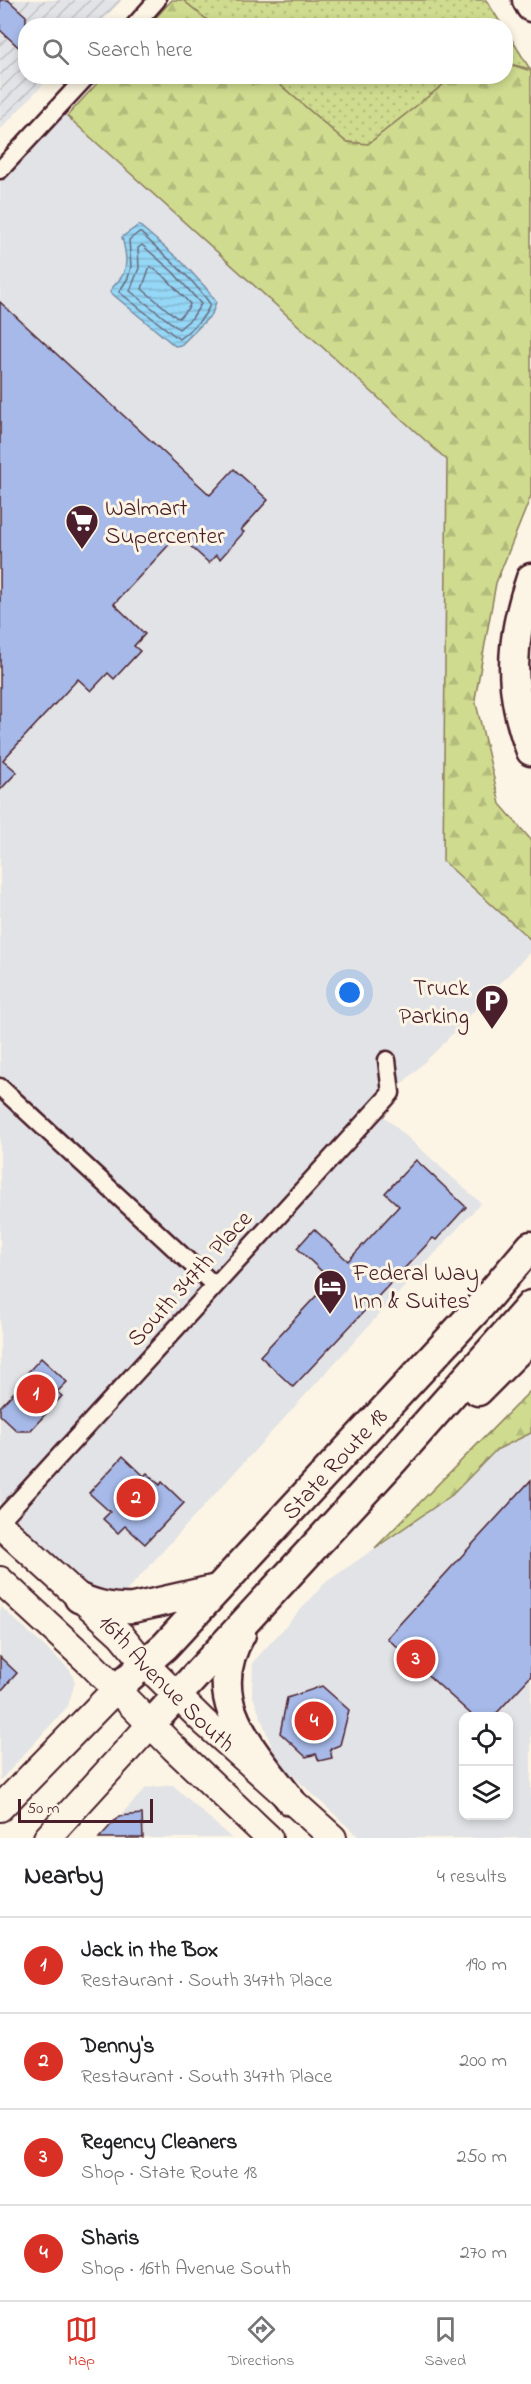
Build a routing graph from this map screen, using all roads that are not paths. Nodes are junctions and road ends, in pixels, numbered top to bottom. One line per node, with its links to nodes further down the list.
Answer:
1 (157, 0): 4 (street)
2 (527, 0): 3 (highway)
3 (531, 7)
4 (141, 18)
5 (80, 84): 6 (street)
6 (0, 170)
7 (531, 578): 8 (highway)
8 (531, 751)
9 (387, 1060): 12 (street, South 347th Place)
10 (0, 1087): 12 (street)
11 (531, 1246): 19 (highway, State Route 18)
12 (214, 1285): 16 (street, South 347th Place)
13 (531, 1305): 15 (highway, State Route 18)
14 (531, 1338): 15 (highway)
15 (393, 1461): 21 (highway, State Route 18)
16 (0, 1521)
17 (0, 1525): 20 (main road, 16th Avenue South)
18 (0, 1580): 22 (main road, 16th Avenue South)
19 (217, 1589): 20 (highway); 22 (highway, State Route 18)
20 (80, 1598): 22 (main road, 16th Avenue South)
21 (257, 1608): 23 (highway, State Route 18); 24 (highway)
22 (130, 1675): 23 (main road, 16th Avenue South); 23 (main road, 16th Avenue South); 25 (main road)
23 (164, 1710): 24 (main road, 16th Avenue South); 26 (main road); 27 (main road, 16th Avenue South)
24 (291, 1801): 28 (main road, 16th Avenue South)
25 (0, 1808)
26 (46, 1838)
27 (269, 1838)
28 (333, 1838)

